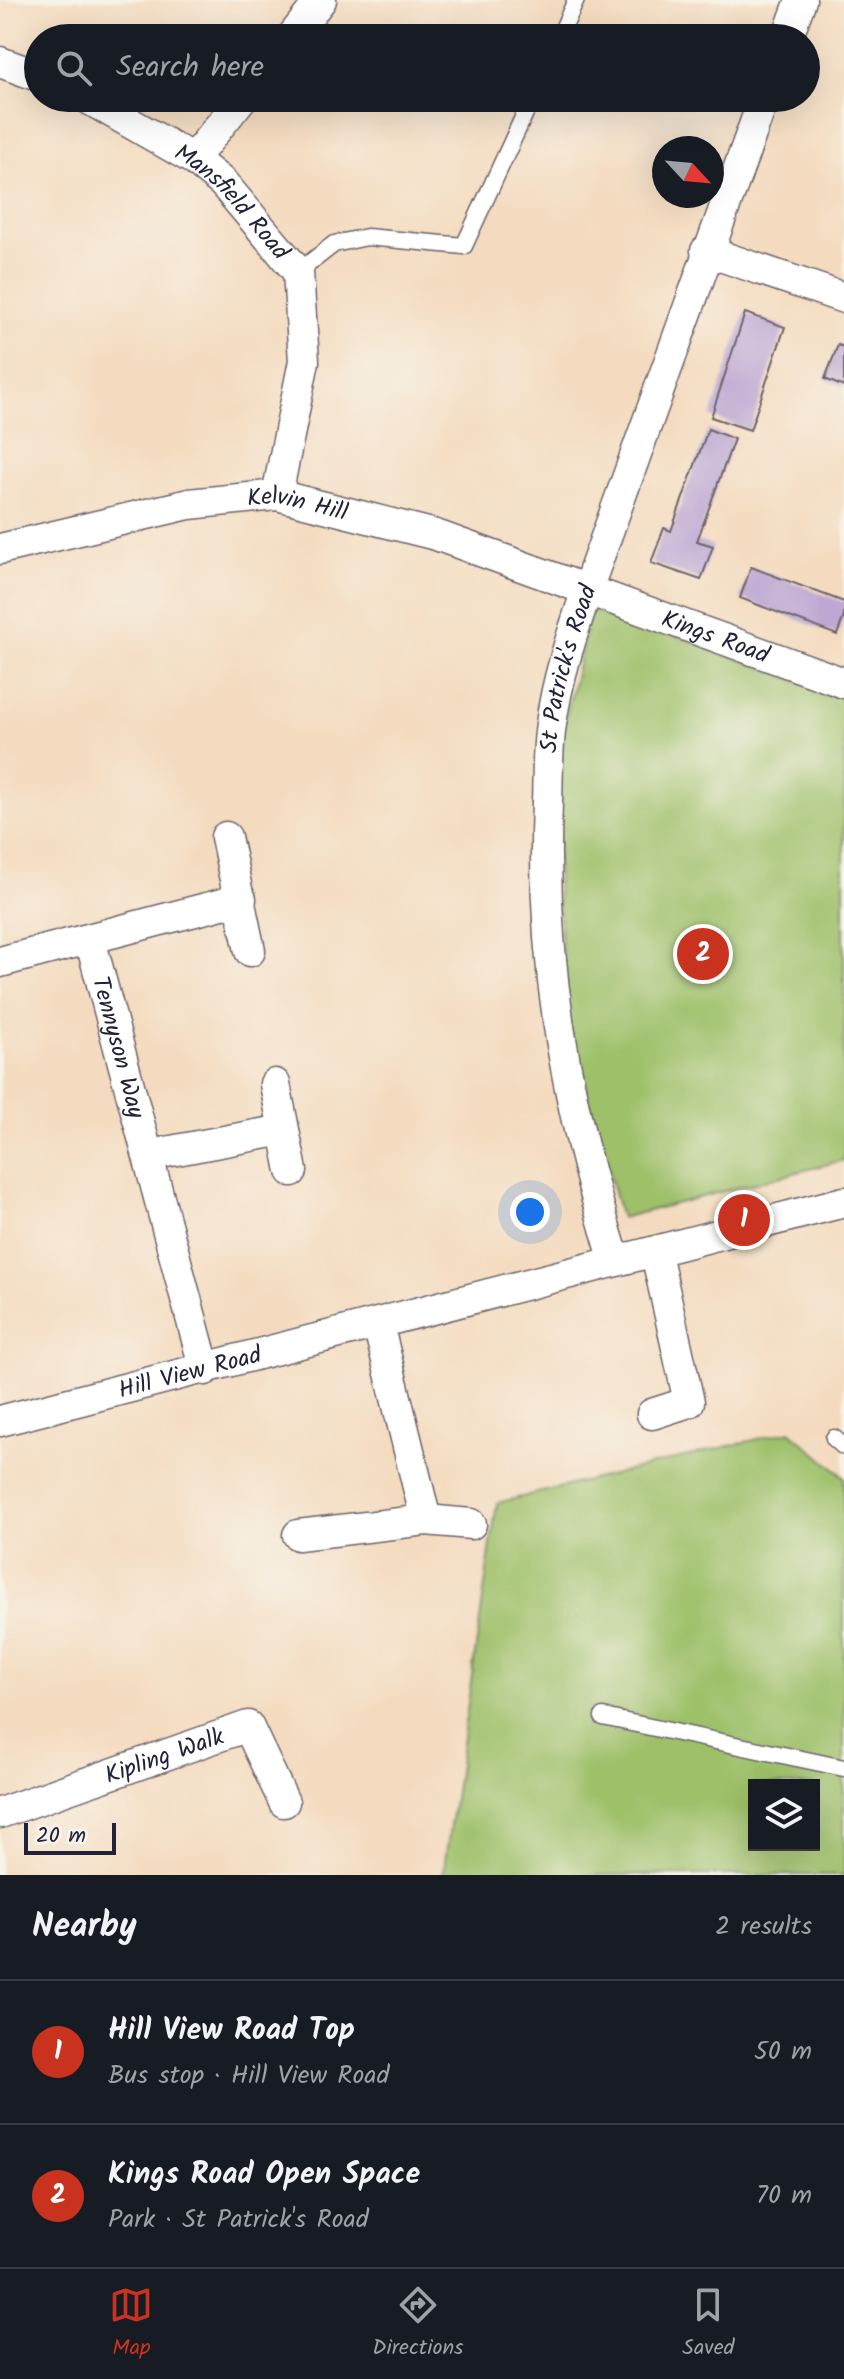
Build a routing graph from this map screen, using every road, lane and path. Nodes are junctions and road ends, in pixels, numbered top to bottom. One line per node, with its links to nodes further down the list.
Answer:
1 (321, 0): 4 (street)
2 (576, 0): 5 (lane)
3 (801, 0): 6 (street)
4 (302, 24)
5 (565, 24)
6 (792, 24)
7 (0, 62): 8 (street)
8 (24, 71)
9 (111, 112): 13 (street, Mansfield Road)
10 (231, 112): 13 (street)
11 (526, 112): 15 (lane)
12 (759, 112): 14 (street, St Patrick's Road)
13 (193, 159): 15 (street, Mansfield Road)
14 (706, 251): 16 (street); 19 (street, St Patrick's Road)
15 (298, 272): 17 (street, Mansfield Road)
16 (844, 298)
17 (277, 495): 18 (street, Kelvin Hill); 19 (street, Kelvin Hill)
18 (0, 549)
19 (587, 590): 20 (street, Kings Road); 32 (street, St Patrick's Road)
20 (844, 683)
21 (226, 837): 22 (street)
22 (241, 899): 23 (street); 24 (street)
23 (90, 939): 25 (street); 28 (street, Tennyson Way)
24 (250, 951)
25 (0, 962)
26 (275, 1084): 27 (street)
27 (283, 1130): 28 (street); 29 (street)
28 (150, 1155): 34 (street, Tennyson Way)
29 (292, 1171)
30 (844, 1202): 31 (street, Hill View Road)
31 (656, 1253): 32 (street, Hill View Road); 35 (street)
32 (615, 1261): 33 (street, Hill View Road)
33 (378, 1324): 34 (street, Hill View Road); 37 (street)
34 (205, 1370): 36 (street, Hill View Road)
35 (652, 1414)
36 (0, 1421)
37 (426, 1520): 38 (street); 39 (street)
38 (471, 1524)
39 (298, 1535)
40 (603, 1717): 41 (lane)
41 (844, 1768)
42 (284, 1802): 43 (street, Kipling Walk)
43 (0, 1813)

